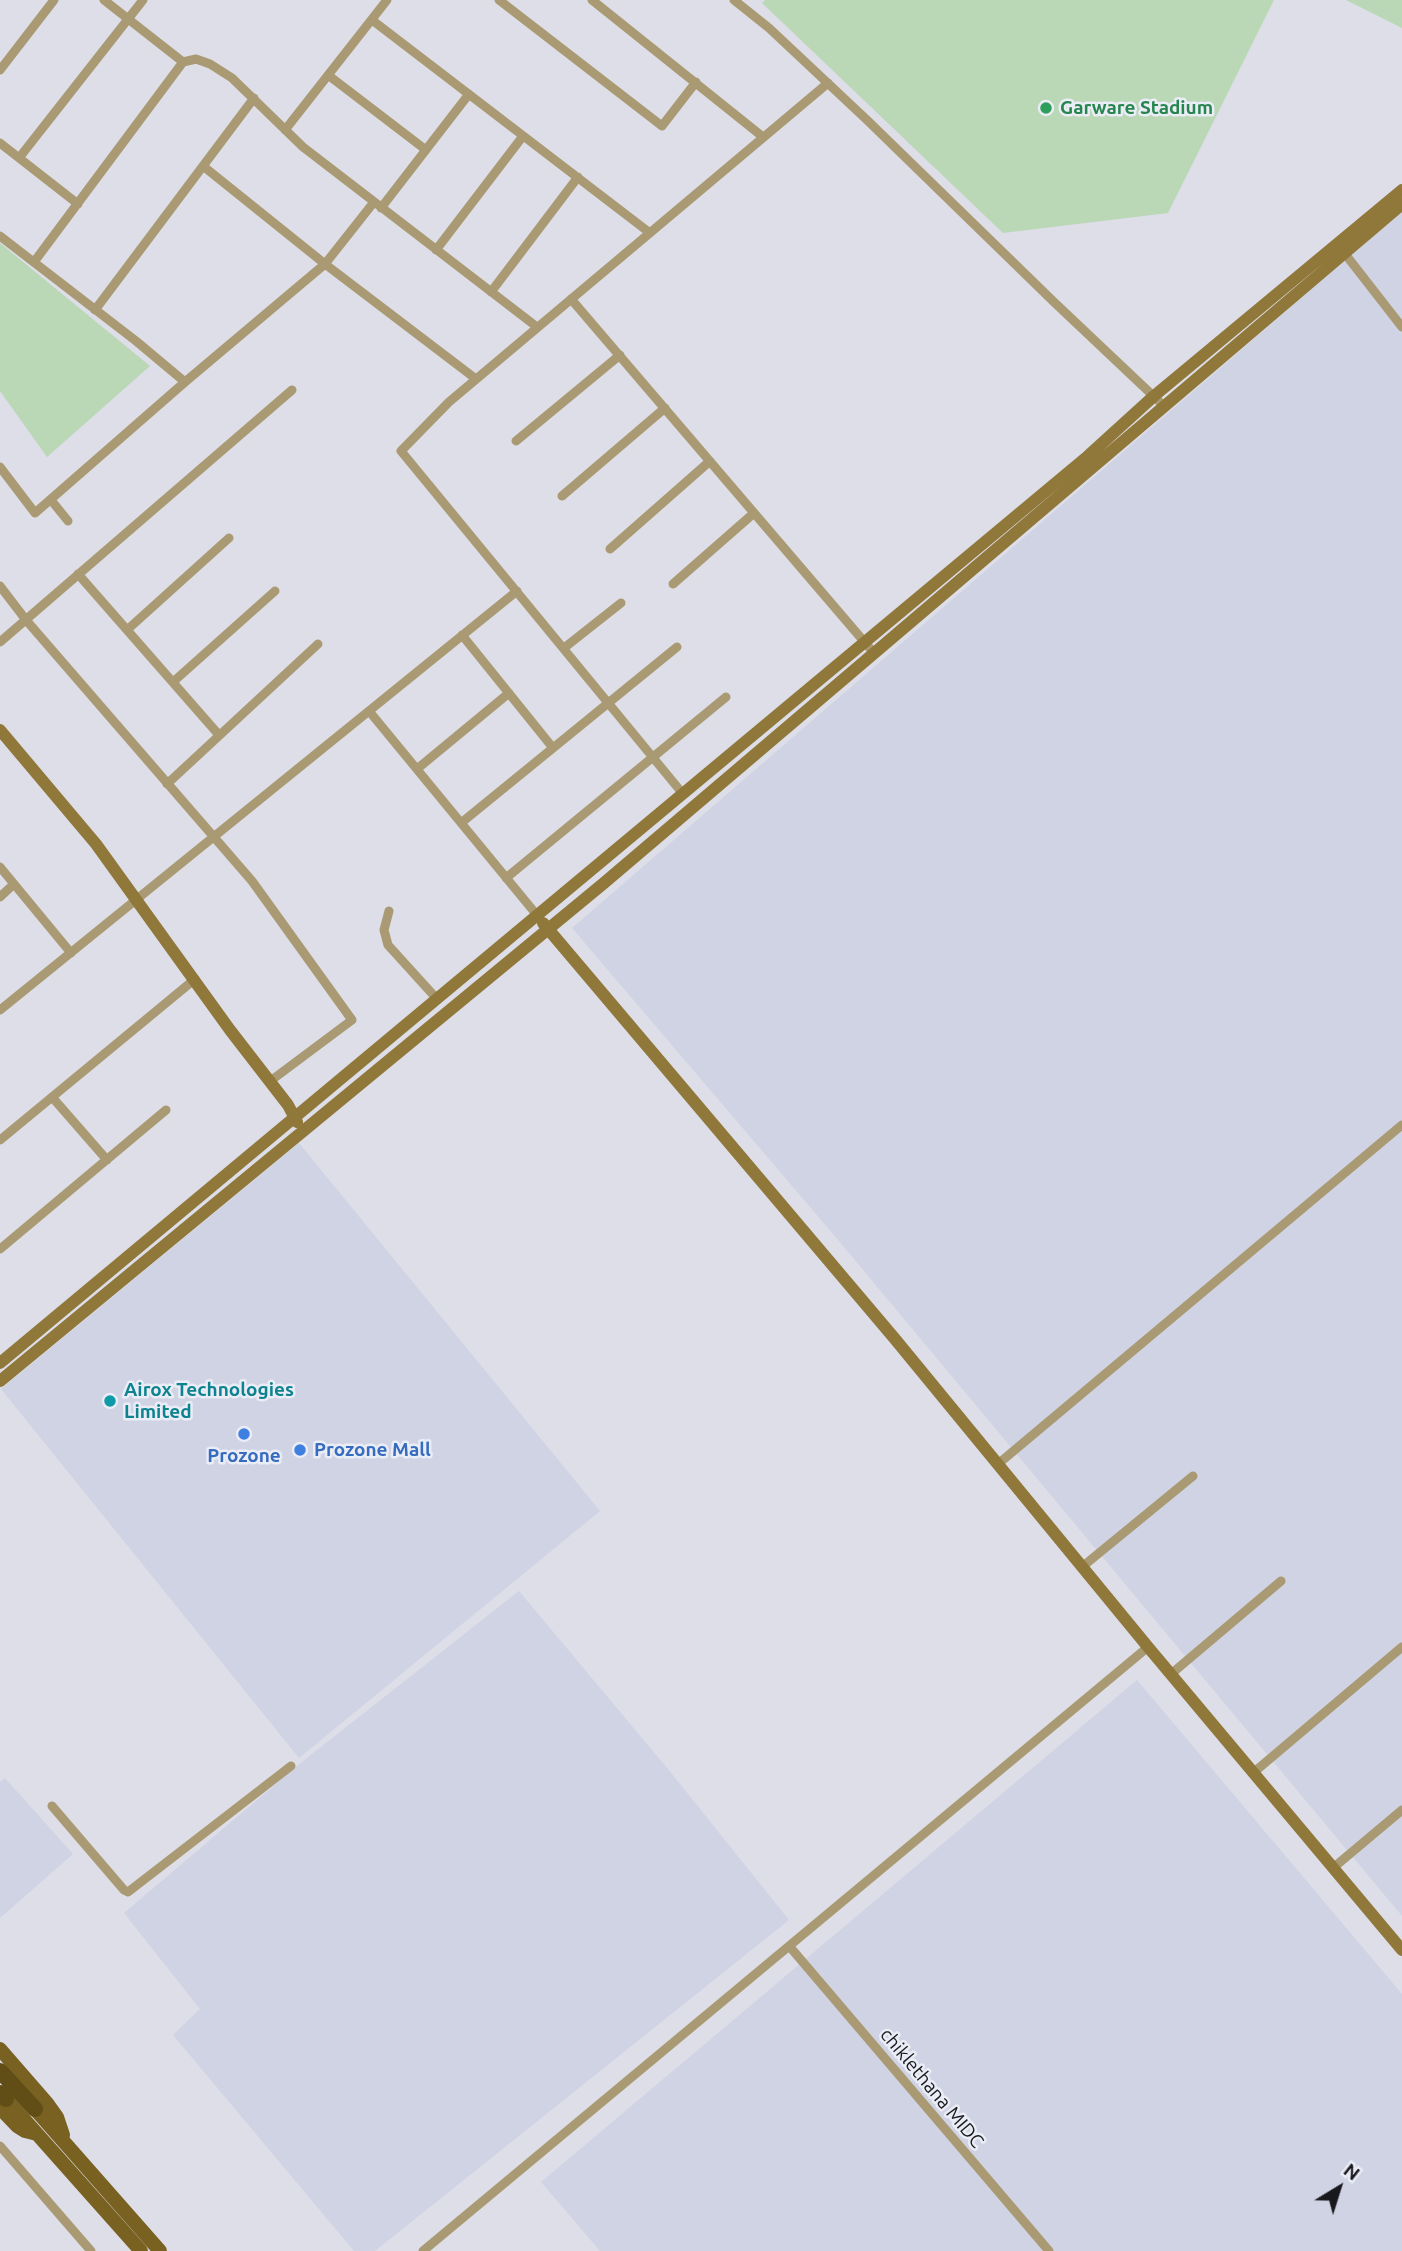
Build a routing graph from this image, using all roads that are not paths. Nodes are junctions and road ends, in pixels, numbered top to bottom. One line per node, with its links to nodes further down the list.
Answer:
1 (54, 0): 13 (street)
2 (104, 0): 10 (street)
3 (144, 0): 10 (street)
4 (387, 0): 11 (street)
5 (499, 0): 9 (street)
6 (517, 0): 9 (street)
7 (592, 0): 15 (street)
8 (734, 0): 16 (street)
9 (511, 9): 15 (street)
10 (129, 19): 12 (street); 24 (street)
11 (372, 20): 14 (street); 17 (street)
12 (183, 62): 18 (street); 29 (street)
13 (0, 70)
14 (328, 75): 19 (street); 23 (street)
15 (696, 82): 21 (street)
16 (828, 83): 21 (street); 46 (street)
17 (469, 94): 20 (street); 23 (street)
18 (254, 98): 19 (street); 25 (street)
19 (285, 131): 30 (street)
20 (523, 136): 26 (street); 34 (street)
21 (763, 137): 31 (street)
22 (0, 143): 24 (street)
23 (426, 150): 30 (street)
24 (19, 158): 29 (street)
25 (203, 166): 36 (street); 39 (street)
26 (578, 177): 31 (street); 37 (street)
27 (1402, 190): 28 (street)
28 (1397, 203): 33 (street)
29 (78, 204): 35 (street)
30 (378, 205): 34 (street); 36 (street)
31 (650, 233): 38 (street)
32 (0, 236): 35 (street)
33 (1341, 248): 41 (street); 46 (street); 47 (street)
34 (436, 250): 37 (street)
35 (34, 262): 39 (street)
36 (325, 264): 43 (street); 44 (street)
37 (491, 292): 40 (street)
38 (572, 299): 40 (street); 42 (street)
39 (95, 310): 44 (street)
40 (537, 327): 43 (street)
41 (1402, 327)
42 (620, 355): 48 (street); 49 (street)
43 (476, 379): 63 (street)
44 (185, 382): 53 (street)
45 (292, 390): 58 (street)
46 (1154, 397): 47 (street); 59 (street)
47 (1165, 407): 59 (street)
48 (665, 408): 50 (street); 52 (street)
49 (516, 441)
50 (710, 461): 54 (street); 57 (street)
51 (2, 473): 53 (street)
52 (562, 496)
53 (51, 499): 55 (street)
54 (754, 513): 60 (street); 71 (street)
55 (68, 521)
56 (229, 538): 66 (street)
57 (610, 549)
58 (78, 574): 65 (street); 66 (street)
59 (954, 575): 71 (street)
60 (673, 584)
61 (0, 586): 65 (street)
62 (275, 591): 73 (street)
63 (517, 591): 67 (street); 72 (street)
64 (621, 603): 72 (street)
65 (26, 620): 68 (street); 83 (street)
66 (127, 630): 73 (street)
67 (462, 635): 74 (street); 77 (street)
68 (0, 642)
69 (318, 644): 79 (street)
70 (677, 647): 76 (street)
71 (869, 647): 84 (street); 94 (street)
72 (564, 648): 76 (street)
73 (173, 682): 79 (street)
74 (509, 694): 80 (street); 82 (street)
75 (726, 697): 81 (street)
76 (609, 703): 80 (street); 81 (street)
77 (369, 711): 82 (street); 86 (street)
78 (0, 730): 91 (street)
79 (219, 735): 83 (street)
80 (553, 748): 85 (street)
81 (653, 757): 84 (street); 88 (street)
82 (417, 769): 85 (street)
83 (167, 783): 86 (street)
84 (682, 794): 93 (street)
85 (461, 823): 88 (street)
86 (214, 838): 91 (street); 99 (street)
87 (0, 867): 89 (street)
88 (506, 877): 93 (street)
89 (15, 884): 90 (street); 95 (street)
90 (0, 897)
91 (137, 900): 95 (street); 96 (street)
92 (389, 911): 97 (street)
93 (536, 914): 94 (street); 97 (street)
94 (548, 929): 104 (street); 110 (street)
95 (71, 953): 98 (street)
96 (195, 979): 99 (street); 100 (street)
97 (437, 999): 102 (street)
98 (0, 1010)
99 (269, 1082): 102 (street)
100 (52, 1097): 105 (street); 106 (street)
101 (166, 1110): 106 (street)
102 (298, 1114): 104 (street); 108 (street)
103 (1402, 1125): 110 (street)
104 (308, 1126): 109 (street)
105 (0, 1140)
106 (107, 1160): 107 (street)
107 (0, 1248)
108 (1, 1359)
109 (0, 1381)
110 (998, 1464): 112 (street)
111 (1193, 1476): 112 (street)
112 (1082, 1567): 114 (street)
113 (1281, 1581): 116 (street)
114 (1148, 1647): 116 (street); 122 (street)
115 (1402, 1647): 118 (street)
116 (1171, 1674): 118 (street)
117 (291, 1766): 119 (street)
118 (1253, 1773): 121 (street)
119 (52, 1806)
120 (1402, 1810): 121 (street)
121 (1333, 1868): 123 (street)
122 (790, 1947): 133 (street); 134 (street, chiklethana MIDC)
123 (1402, 1950)
124 (0, 2049): 128 (main road)
125 (0, 2071): 127 (highway)
126 (2, 2100): 131 (main road)
127 (35, 2109): 128 (main road)
128 (66, 2143): 132 (main road)
129 (0, 2146): 130 (street)
130 (91, 2251)
131 (141, 2251)
132 (160, 2251)
133 (423, 2251)
134 (1049, 2251)

